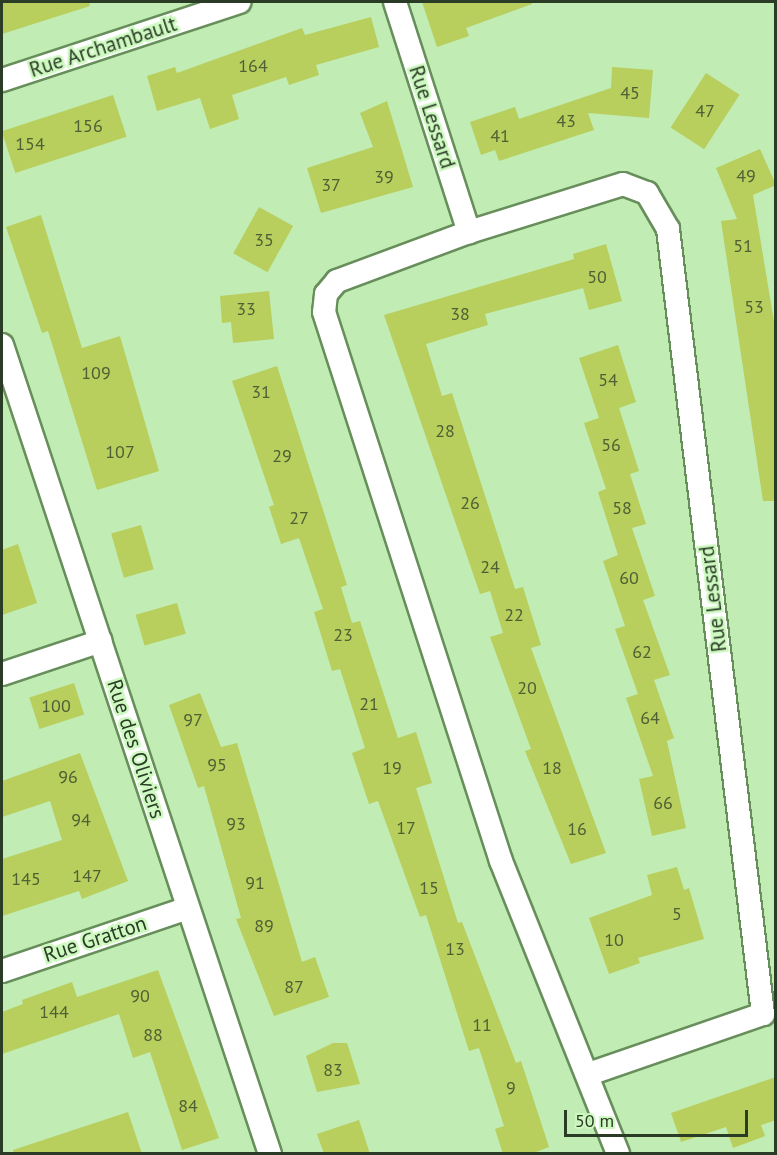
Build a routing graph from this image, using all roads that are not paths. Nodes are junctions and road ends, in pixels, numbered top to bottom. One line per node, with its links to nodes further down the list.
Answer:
1 (239, 2): 3 (street, Rue Archambault)
2 (395, 2): 4 (street, Rue Lessard)
3 (2, 80)
4 (469, 232): 11 (street, Rue Lessard); 12 (street, Rue Lessard)
5 (2, 345): 6 (street, Rue des Oliviers)
6 (6, 375): 7 (street, Rue des Oliviers)
7 (101, 641): 8 (street); 9 (street, Rue des Oliviers)
8 (2, 674)
9 (188, 908): 10 (street, Rue Gratton); 13 (street, Rue des Oliviers)
10 (2, 971)
11 (769, 1012): 12 (street, Rue Lessard)
12 (589, 1074): 14 (street, Rue Lessard)
13 (270, 1154)
14 (618, 1154)

